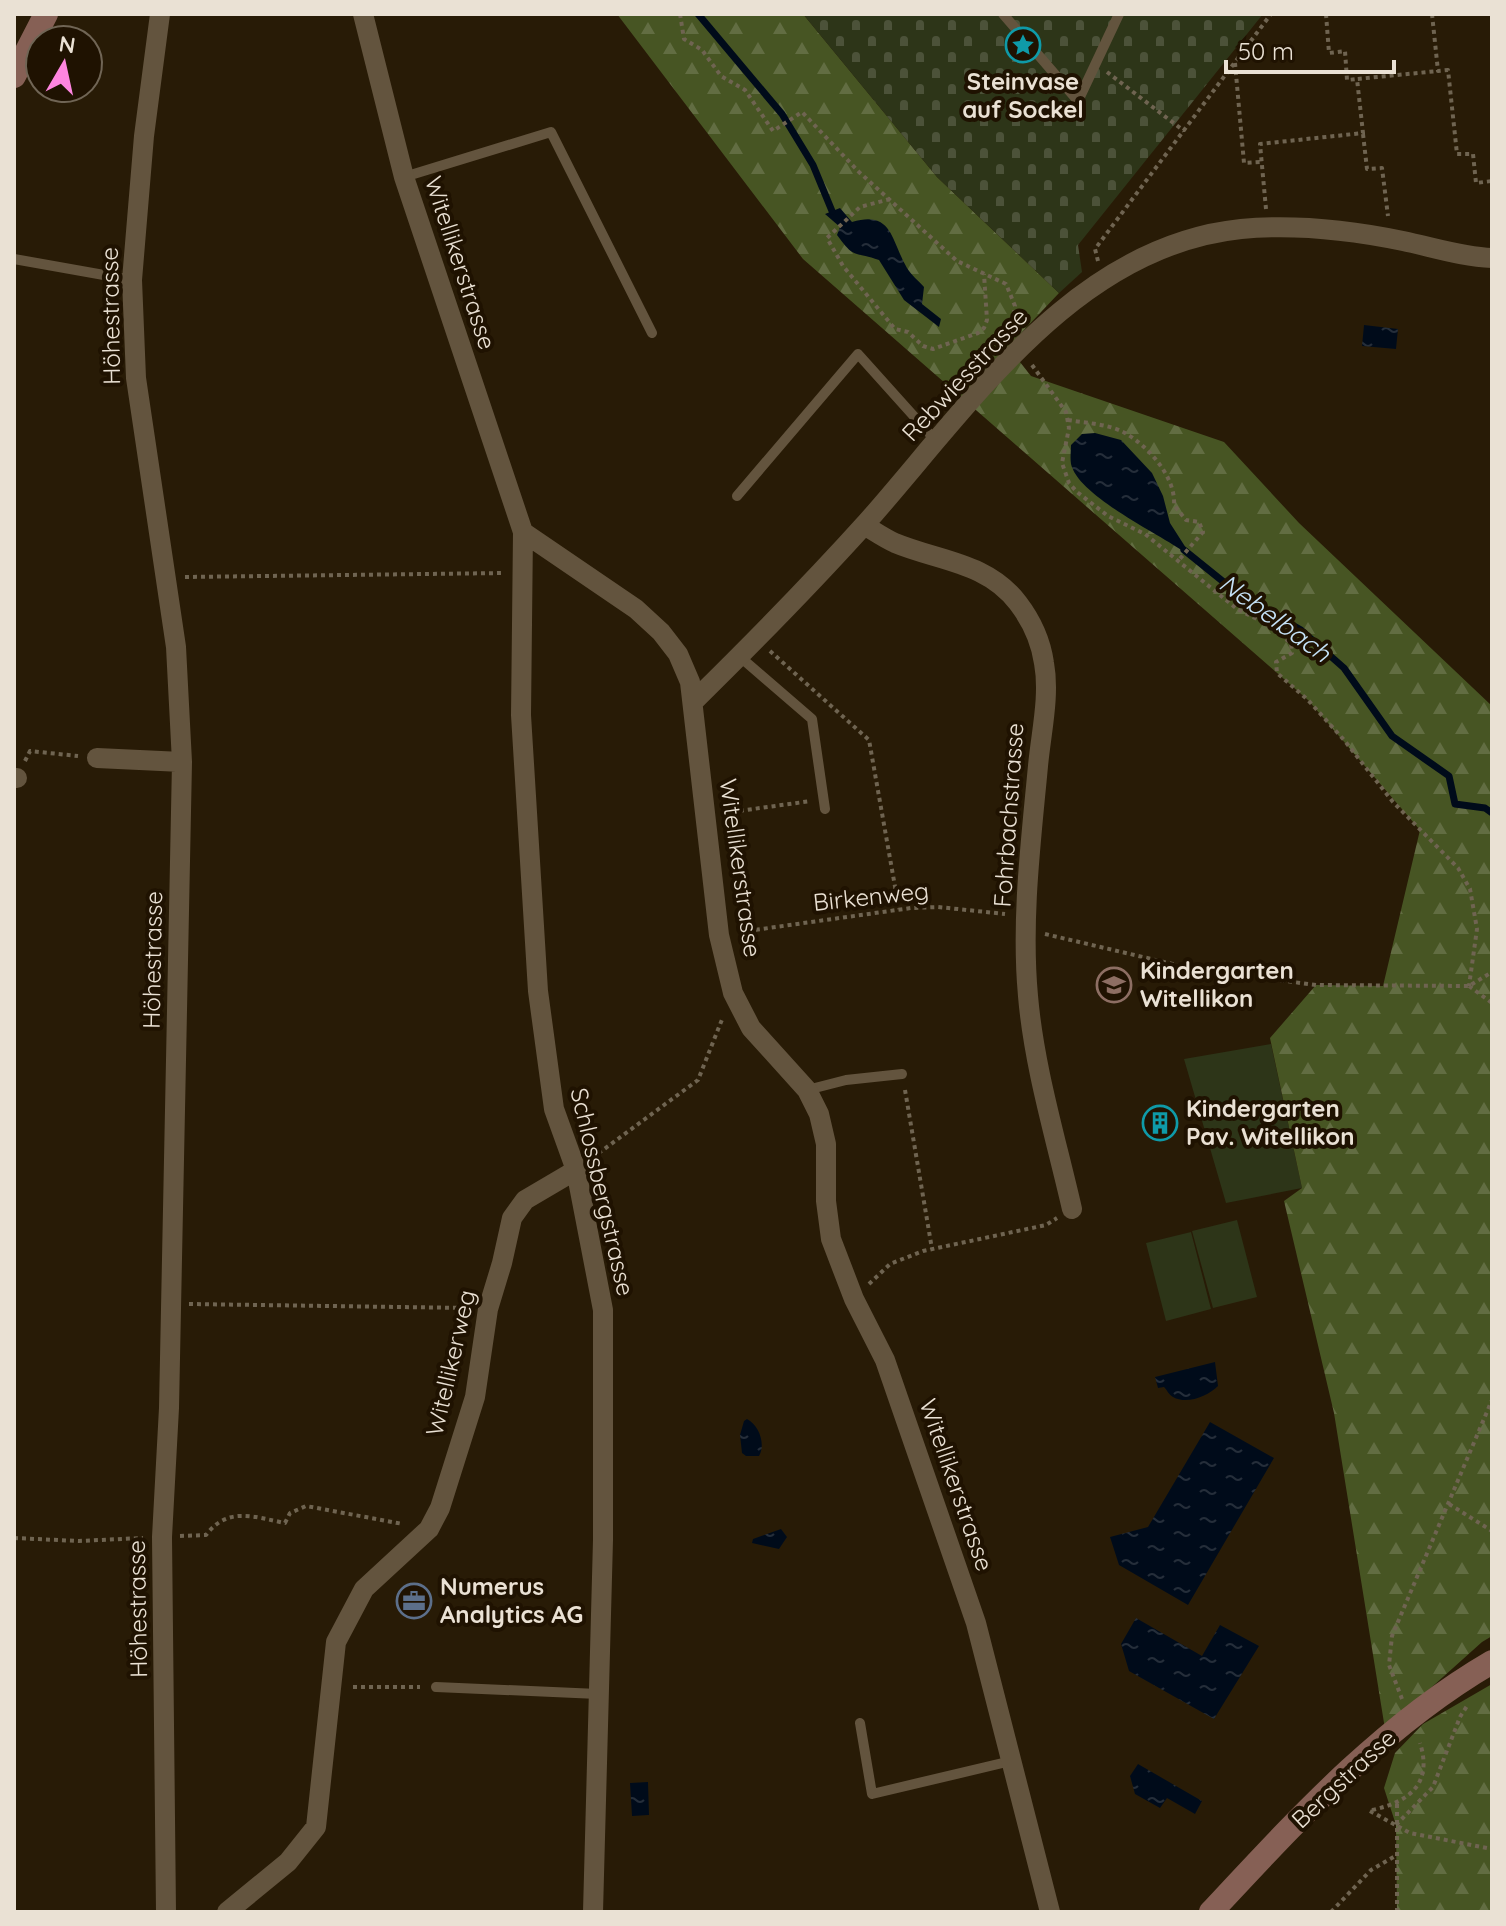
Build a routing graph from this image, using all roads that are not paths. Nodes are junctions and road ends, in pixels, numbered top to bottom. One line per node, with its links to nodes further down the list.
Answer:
1 (46, 14): 6 (main road)
2 (160, 14): 10 (street, Höhestrasse)
3 (363, 14): 7 (street, Witellikerstrasse)
4 (1003, 14): 5 (lane)
5 (1119, 14)
6 (14, 76)
7 (404, 177): 11 (lane); 15 (street, Witellikerstrasse)
8 (1492, 258): 12 (street, Rebwiesstrasse)
9 (14, 259): 10 (lane)
10 (132, 280): 19 (street, Höhestrasse)
11 (652, 333)
12 (937, 442): 13 (lane); 14 (street, Rebwiesstrasse)
13 (737, 496)
14 (864, 525): 16 (street, Rebwiesstrasse); 24 (street, Fohrbachstrasse)
15 (523, 532): 17 (street, Witellikerstrasse); 23 (street, Schlossbergstrasse)
16 (739, 656): 17 (street, Rebwiesstrasse); 20 (lane)
17 (694, 701): 22 (street, Witellikerstrasse)
18 (97, 758): 19 (street)
19 (182, 762): 30 (street, Höhestrasse)
20 (824, 805)
21 (902, 1074): 22 (lane)
22 (807, 1090): 29 (street, Witellikerstrasse)
23 (576, 1170): 27 (street, Schlossbergstrasse); 31 (street, Witellikerweg)
24 (1072, 1209)
25 (1492, 1662): 34 (main road, Bergstrasse)
26 (436, 1687): 27 (lane)
27 (598, 1694): 32 (street, Schlossbergstrasse)
28 (860, 1723): 29 (lane)
29 (1011, 1761): 33 (street, Witellikerstrasse)
30 (166, 1912)
31 (227, 1912)
32 (593, 1912)
33 (1050, 1912)
34 (1211, 1912)

